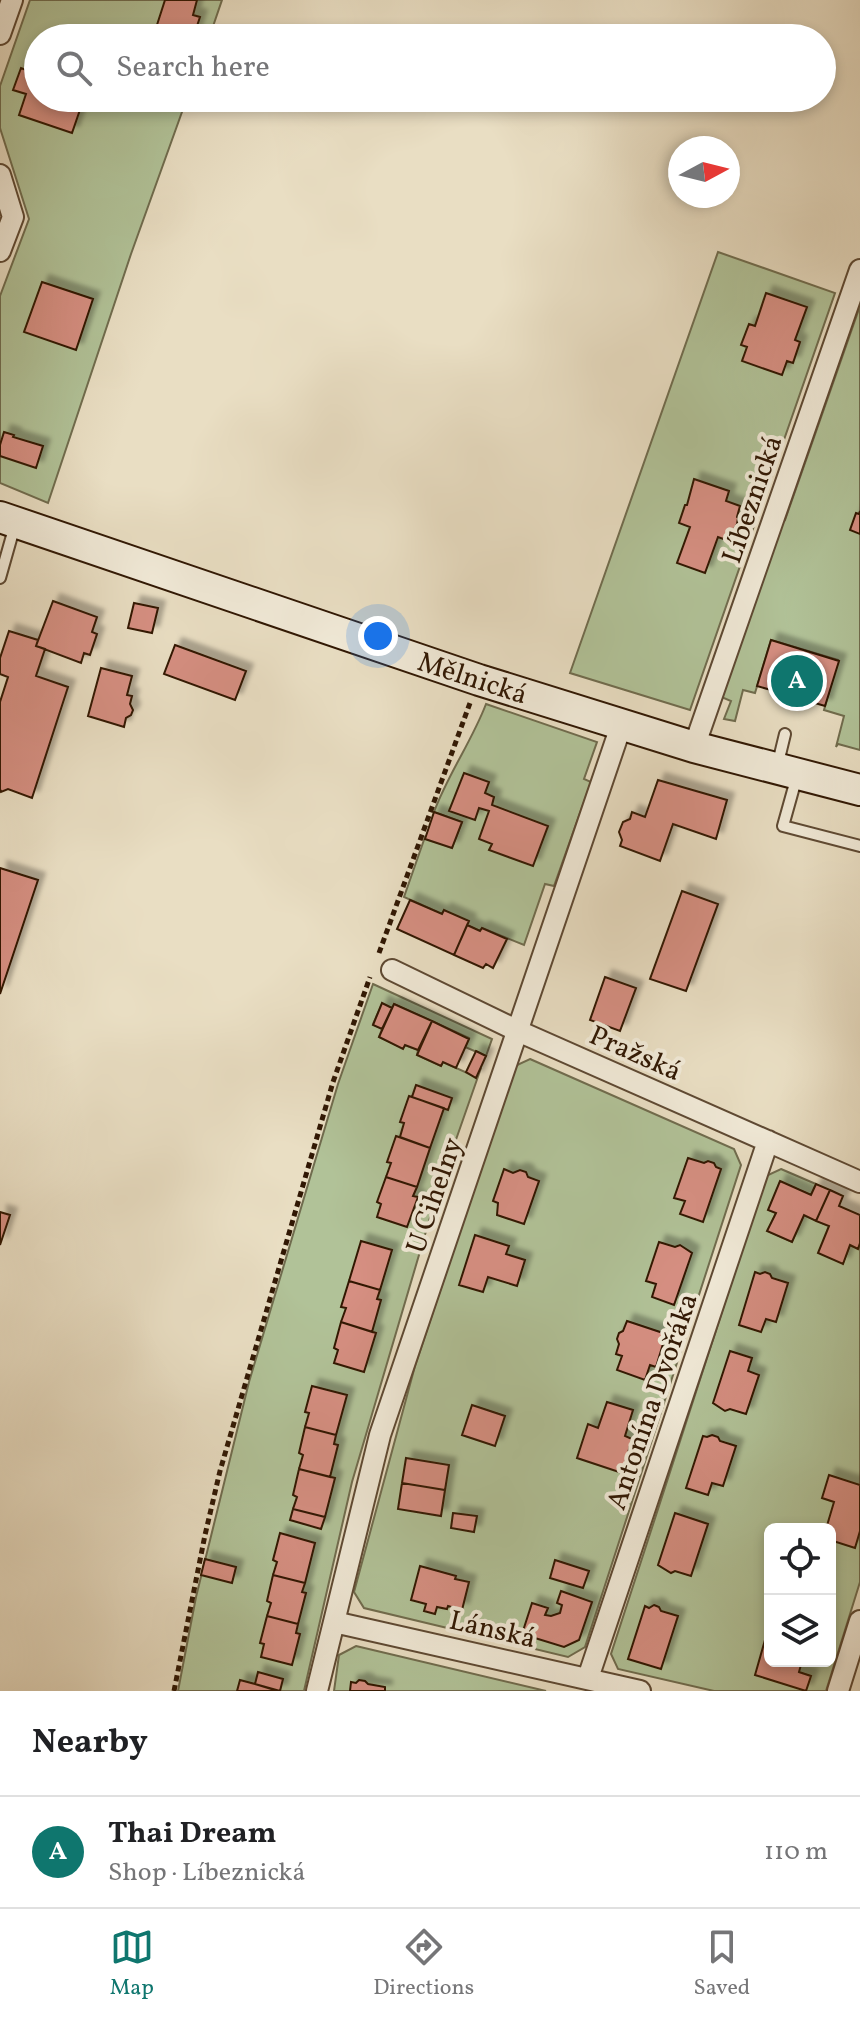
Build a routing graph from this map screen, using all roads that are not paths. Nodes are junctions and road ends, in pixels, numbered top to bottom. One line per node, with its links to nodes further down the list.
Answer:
1 (12, 0): 2 (street)
2 (0, 34)
3 (0, 175): 4 (street)
4 (0, 251)
5 (860, 270): 10 (street, Líbeznická)
6 (8, 520): 7 (lane); 8 (main road, Mělnická)
7 (0, 578)
8 (622, 723): 10 (main road, Mělnická); 15 (street, U Cihelny)
9 (785, 734): 11 (lane)
10 (694, 747): 11 (main road, Mělnická)
11 (787, 771): 12 (main road, Mělnická); 13 (lane)
12 (860, 790)
13 (860, 846)
14 (384, 966): 15 (street, Pražská)
15 (518, 1031): 16 (street, Pražská); 19 (street, U Cihelny)
16 (768, 1141): 17 (street, Pražská); 20 (street, Antonína Dvořáka)
17 (860, 1182)
18 (860, 1621): 23 (street)
19 (334, 1622): 20 (street, Lánská); 21 (street, U Cihelny)
20 (588, 1678): 22 (street, Lánská)
21 (317, 1691)
22 (640, 1691)
23 (838, 1691)

